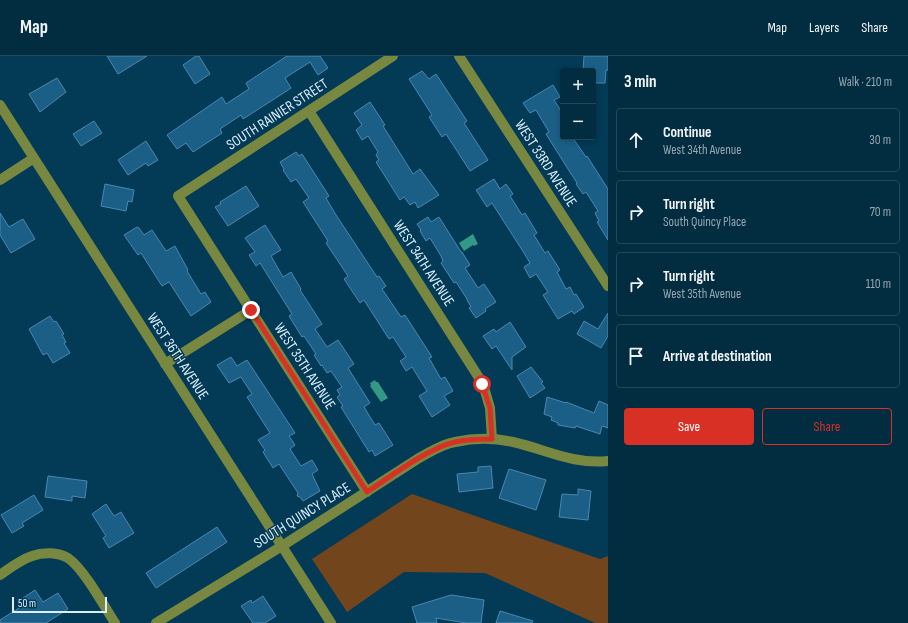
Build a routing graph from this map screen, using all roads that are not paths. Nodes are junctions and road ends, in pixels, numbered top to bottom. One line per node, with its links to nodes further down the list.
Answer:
1 (393, 56): 4 (street, SOUTH RAINIER STREET)
2 (459, 56): 8 (street, WEST 33RD AVENUE)
3 (0, 105): 5 (street, WEST 36TH AVENUE)
4 (309, 111): 7 (street, SOUTH RAINIER STREET); 11 (street, WEST 34TH AVENUE)
5 (34, 158): 6 (street); 10 (street, WEST 36TH AVENUE)
6 (0, 180)
7 (178, 196): 9 (street, WEST 35TH AVENUE)
8 (608, 286)
9 (251, 310): 10 (street); 13 (street, WEST 35TH AVENUE)
10 (165, 364): 14 (street, WEST 36TH AVENUE)
11 (492, 439): 12 (street, SOUTH QUINCY PLACE); 13 (street, SOUTH QUINCY PLACE)
12 (608, 461)
13 (367, 492): 14 (street, SOUTH QUINCY PLACE)
14 (282, 546): 17 (street, SOUTH QUINCY PLACE); 18 (street, WEST 36TH AVENUE)
15 (0, 575): 16 (street)
16 (115, 623)
17 (156, 623)
18 (331, 623)

